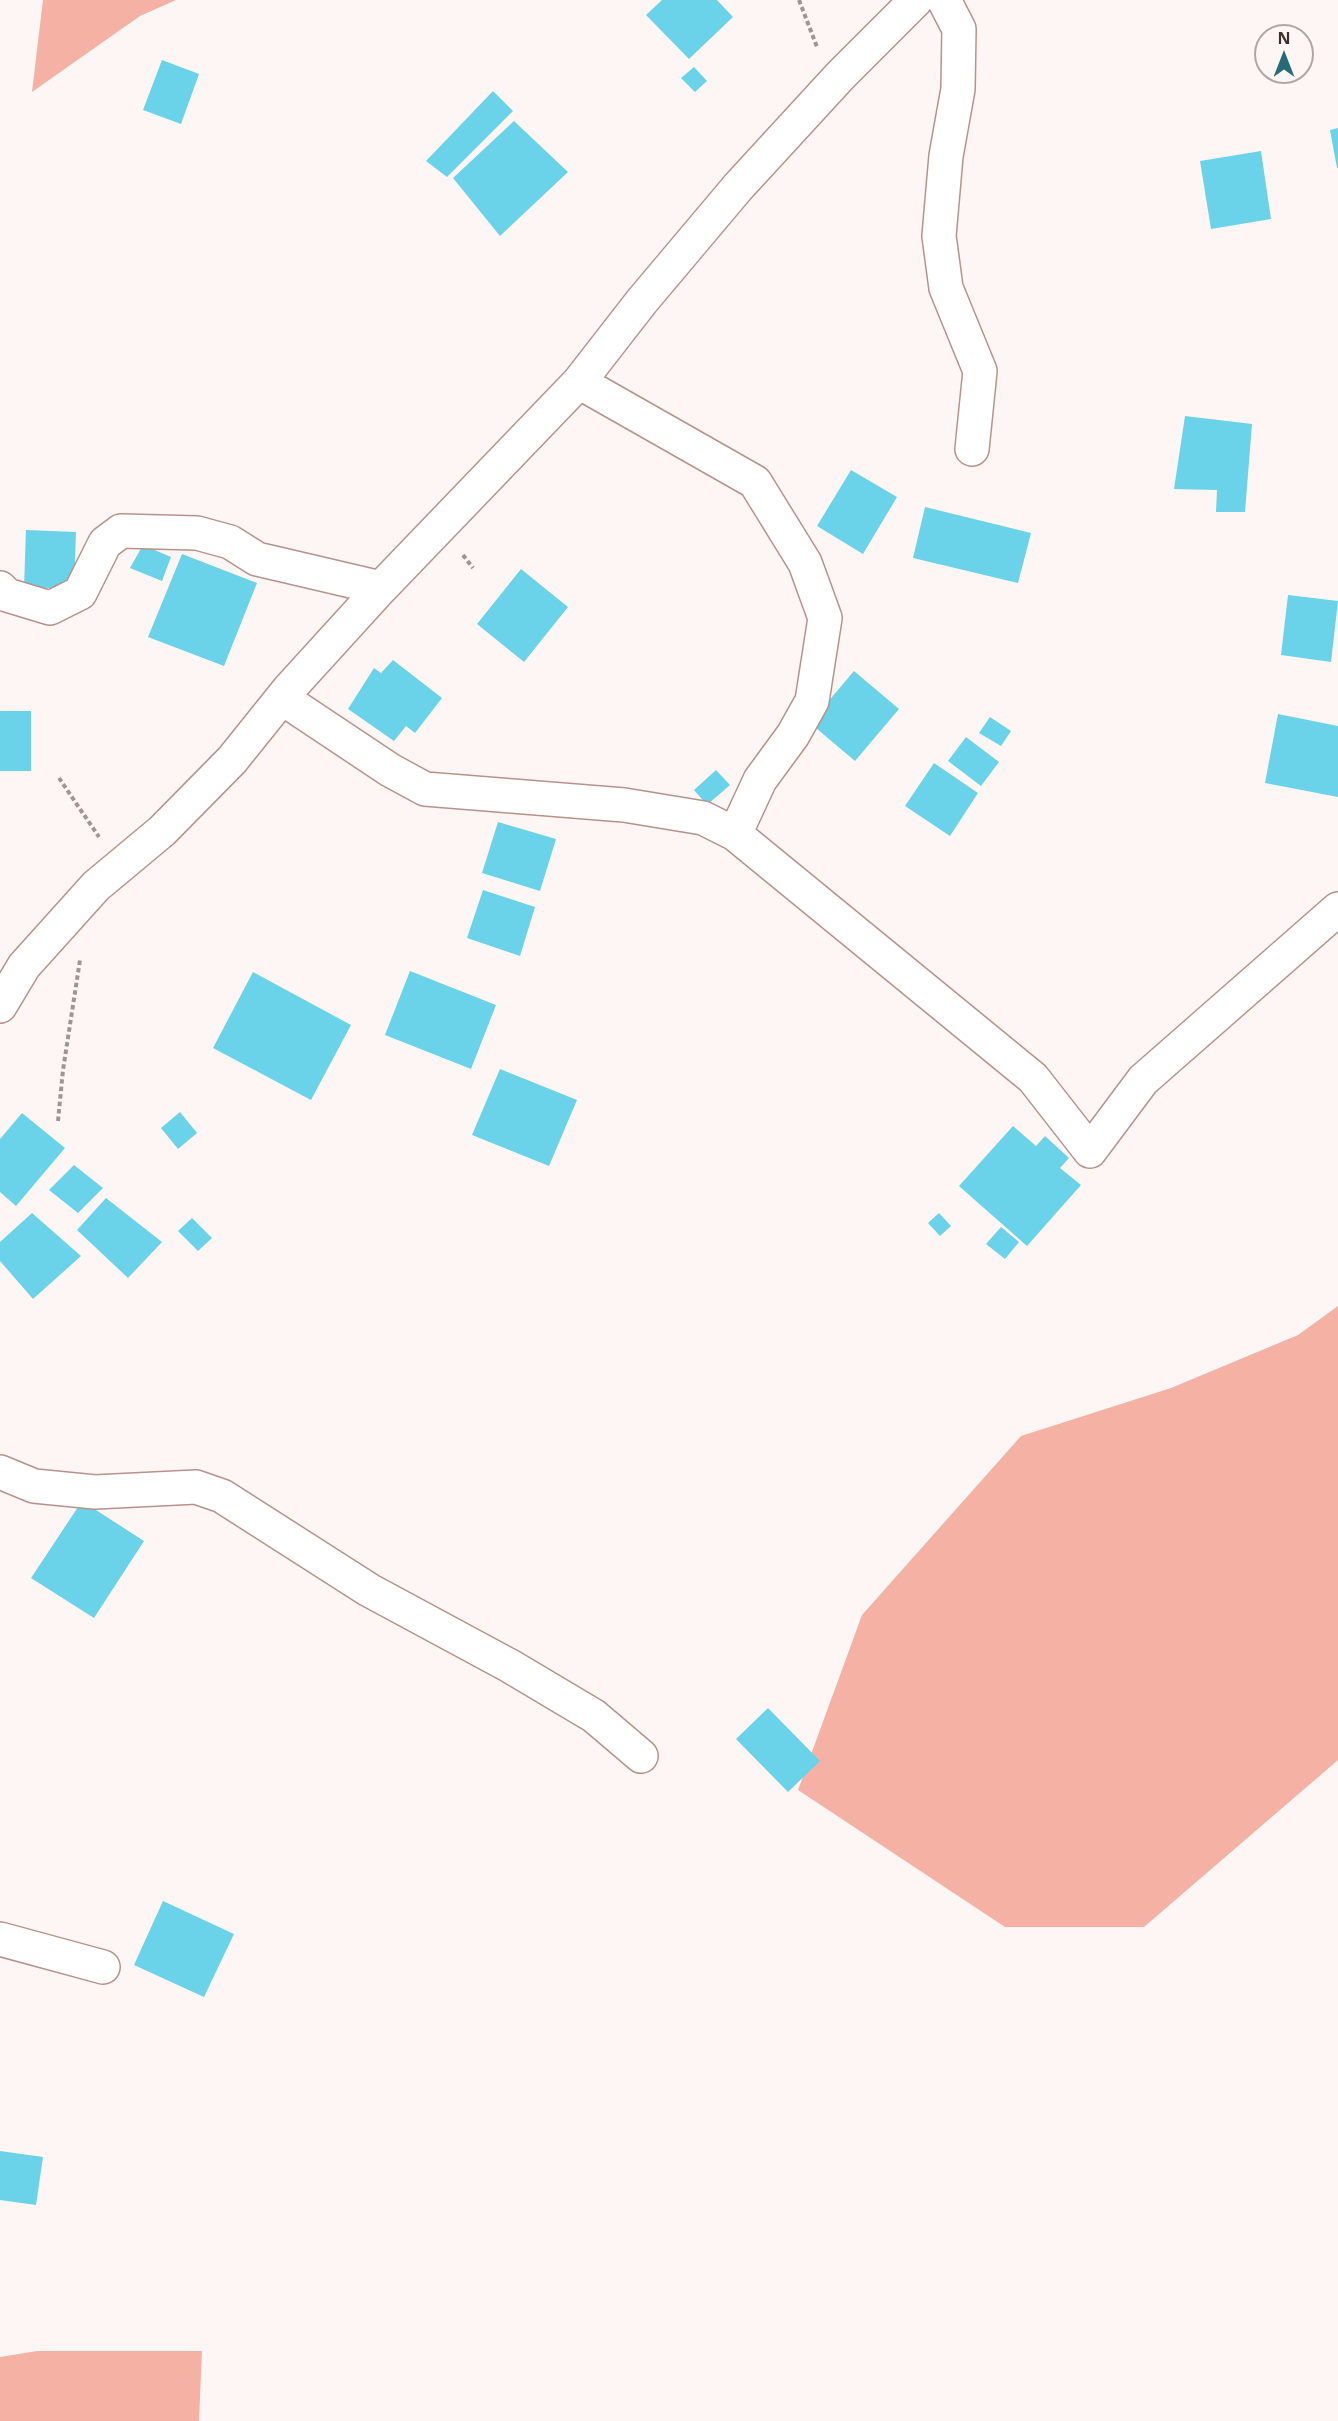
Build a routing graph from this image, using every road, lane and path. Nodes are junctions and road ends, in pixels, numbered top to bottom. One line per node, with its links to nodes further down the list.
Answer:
1 (799, 0): 4 (path)
2 (916, 0): 4 (street)
3 (944, 0): 6 (street)
4 (840, 76): 5 (street)
5 (579, 382): 8 (street); 11 (street)
6 (972, 449)
7 (0, 588): 8 (street)
8 (381, 588): 9 (street)
9 (282, 698): 11 (street); 12 (street)
10 (59, 778): 12 (path)
11 (735, 834): 13 (street)
12 (96, 886): 15 (street)
13 (1338, 909)
14 (82, 951): 16 (path)
15 (0, 1006)
16 (58, 1121)
17 (0, 1472): 18 (street)
18 (641, 1756)
19 (0, 1939): 20 (street)
20 (103, 1967)

